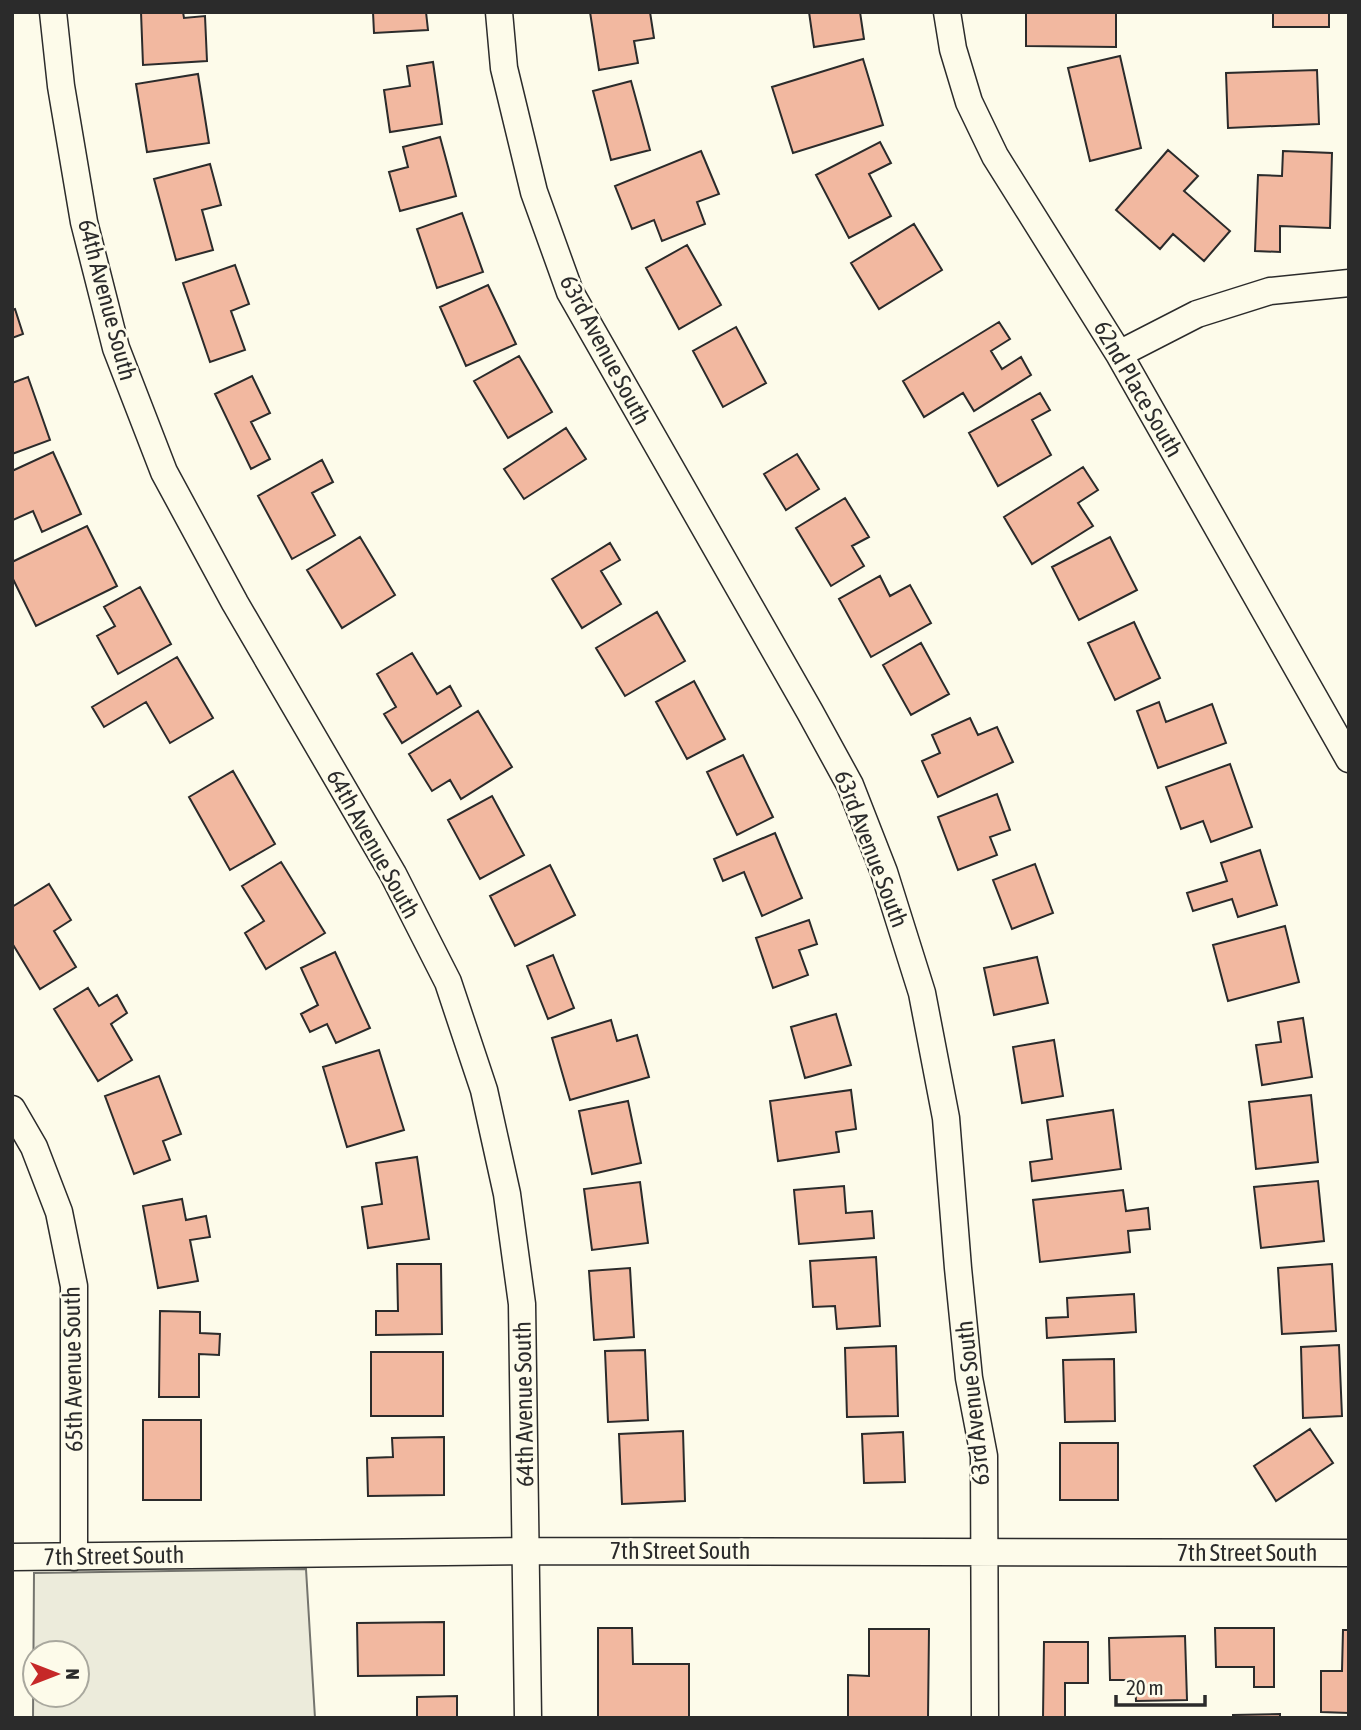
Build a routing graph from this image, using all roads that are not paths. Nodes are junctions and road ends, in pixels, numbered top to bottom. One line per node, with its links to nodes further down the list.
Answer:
1 (53, 12): 8 (street, 64th Avenue South)
2 (499, 12): 9 (street, 63rd Avenue South)
3 (947, 12): 5 (street, 62nd Place South)
4 (1349, 283): 5 (street)
5 (1119, 354): 6 (street, 62nd Place South)
6 (1349, 759)
7 (12, 1110): 11 (street, 65th Avenue South)
8 (527, 1551): 9 (street, 7th Street South); 11 (street, 7th Street South); 13 (street, 64th Avenue South)
9 (983, 1552): 10 (street, 7th Street South); 14 (street, 63rd Avenue South)
10 (1349, 1553)
11 (74, 1557): 12 (street, 7th Street South)
12 (12, 1558)
13 (528, 1718)
14 (985, 1718)

